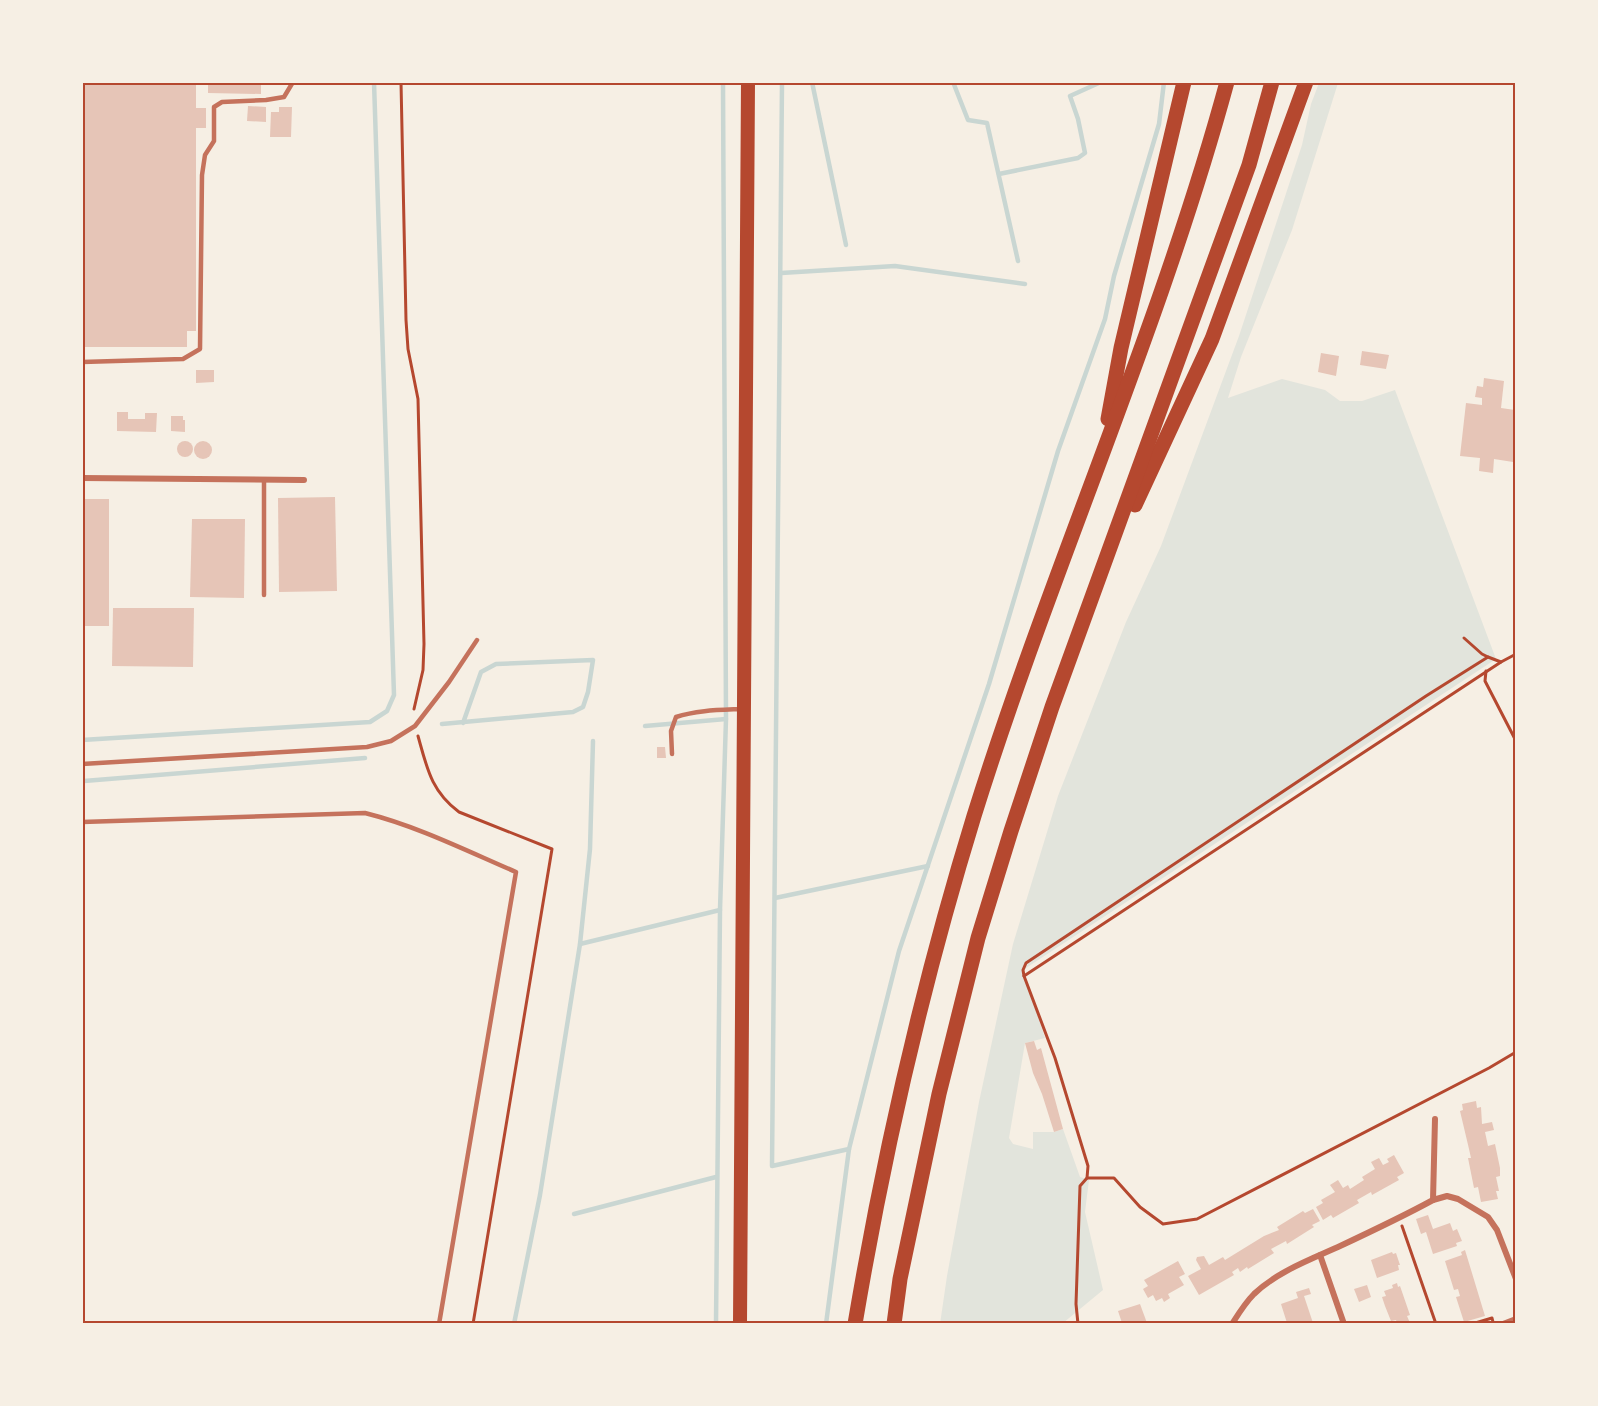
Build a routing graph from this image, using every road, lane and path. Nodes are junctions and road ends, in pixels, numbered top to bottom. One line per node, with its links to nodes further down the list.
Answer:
1 (293, 82): 8 (lane)
2 (401, 82): 22 (path)
3 (748, 82): 21 (main road)
4 (1184, 82): 9 (highway)
5 (1227, 82): 9 (highway)
6 (1272, 82): 14 (highway)
7 (1306, 82): 14 (highway)
8 (82, 362)
9 (1100, 459): 38 (highway)
10 (82, 478): 11 (street)
11 (264, 480): 12 (street); 13 (lane)
12 (304, 480)
13 (264, 595)
14 (1091, 602): 39 (highway)
15 (1464, 638): 18 (path)
16 (477, 640): 22 (lane)
17 (1515, 654): 19 (path)
18 (1488, 657): 19 (path); 27 (path)
19 (1502, 662): 20 (path)
20 (1486, 671): 23 (path); 27 (path)
21 (742, 709): 24 (lane); 37 (main road)
22 (415, 726): 25 (lane)
23 (1515, 741)
24 (672, 754)
25 (82, 764)
26 (82, 822): 36 (lane)
27 (1024, 976): 30 (path)
28 (1515, 1052): 30 (path)
29 (1435, 1119): 31 (street)
30 (1087, 1178): 40 (path)
31 (1433, 1200): 32 (street); 34 (street)
32 (1399, 1218): 33 (street); 43 (path)
33 (1320, 1255): 41 (street); 42 (street)
34 (1515, 1279)
35 (1515, 1319): 46 (street)
36 (439, 1323)
37 (740, 1323)
38 (855, 1323)
39 (894, 1323)
40 (1077, 1323)
41 (1232, 1323)
42 (1344, 1323)
43 (1436, 1323)
44 (1472, 1323): 45 (path)
45 (1494, 1323)
46 (1503, 1323)

